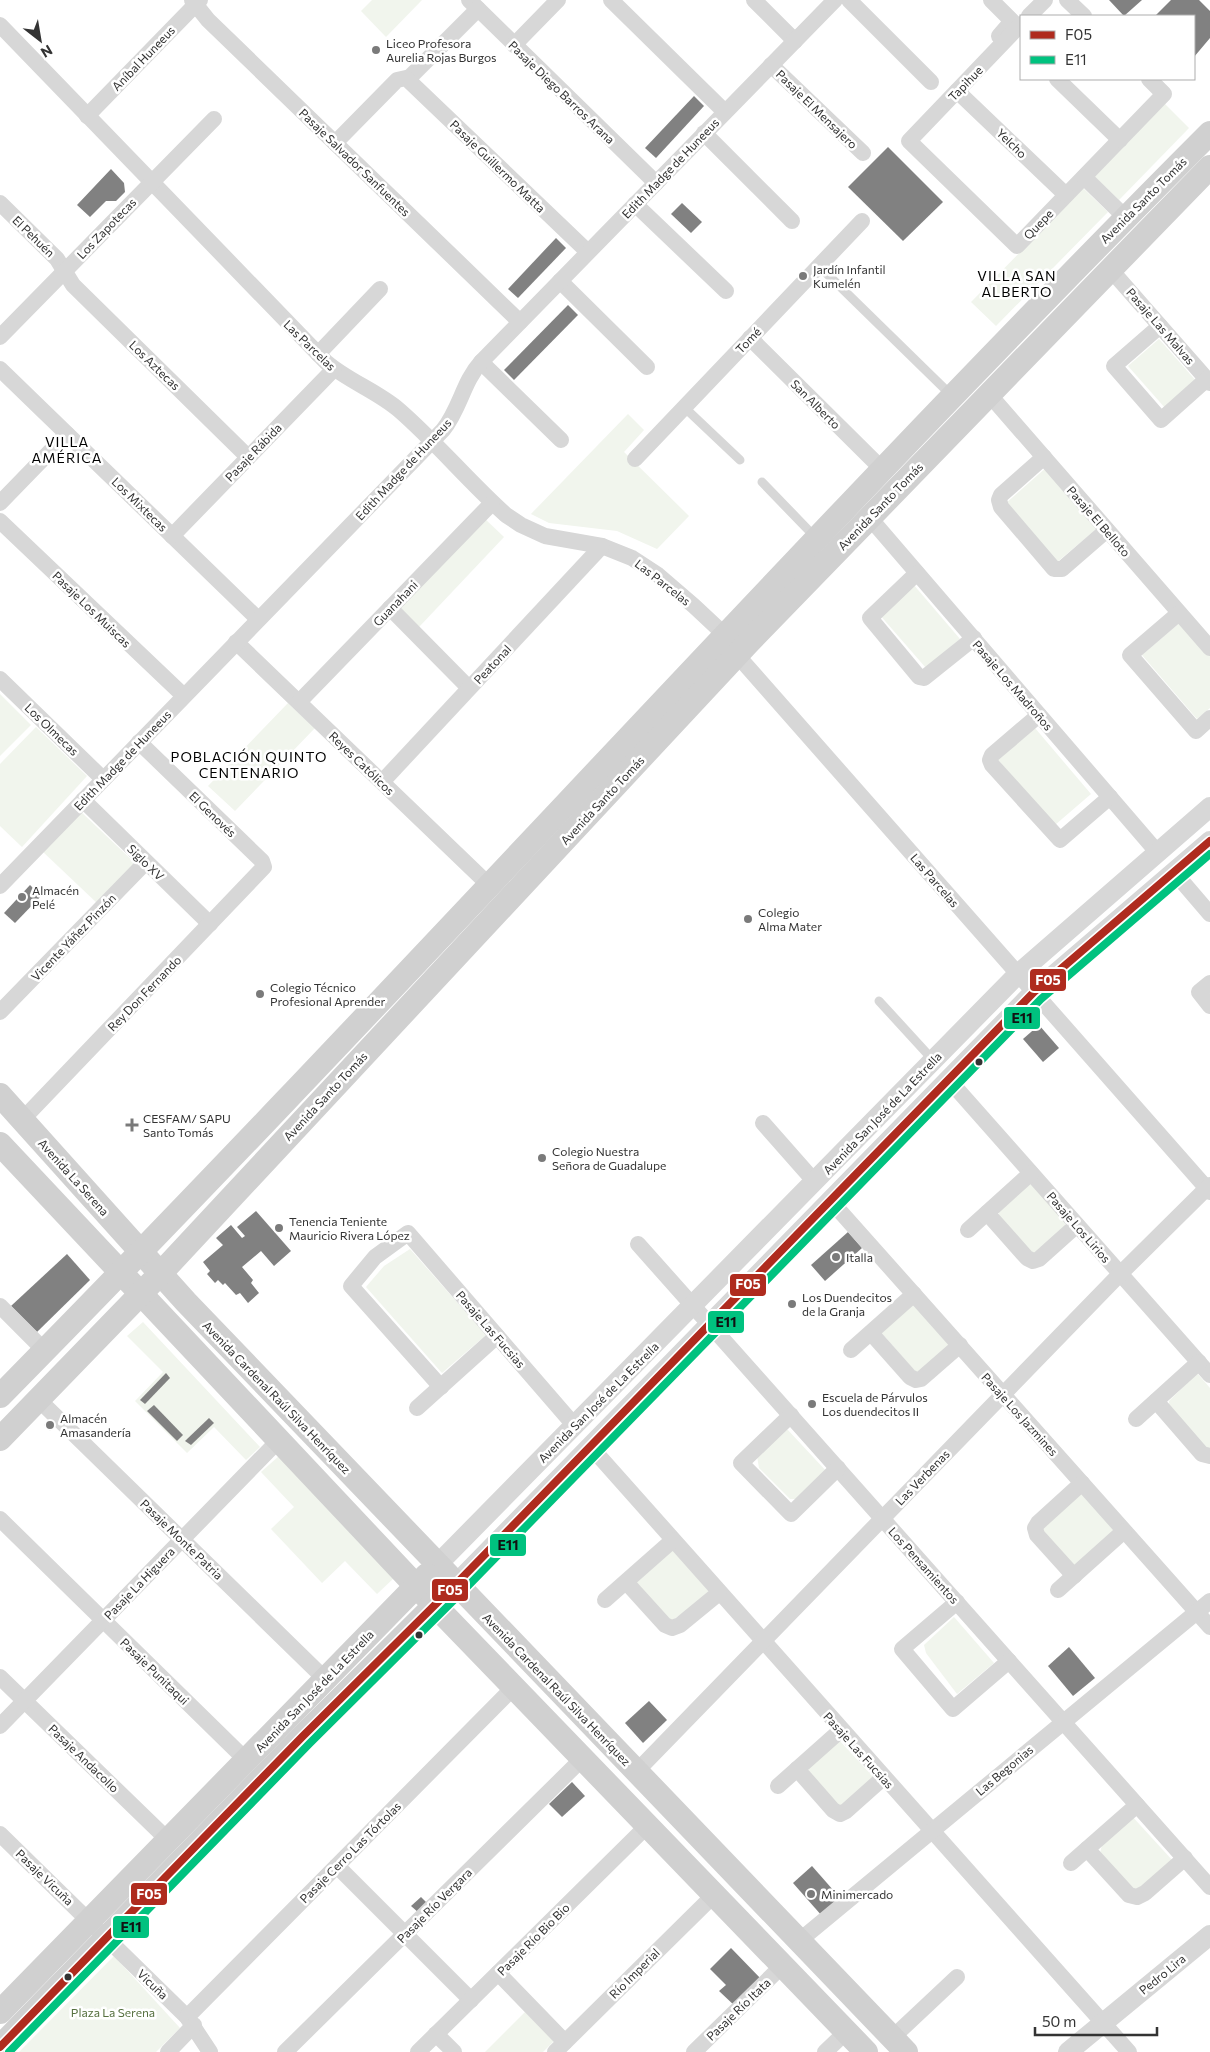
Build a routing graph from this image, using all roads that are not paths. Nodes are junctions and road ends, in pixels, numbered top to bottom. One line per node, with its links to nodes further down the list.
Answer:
1 (558, 0): 16 (street)
2 (611, 0): 24 (street)
3 (754, 0): 15 (street)
4 (835, 0): 15 (street, Edith Madge de Huneeus)
5 (848, 0): 22 (street)
6 (991, 0): 17 (street)
7 (1045, 0): 11 (street)
8 (1067, 0): 12 (street)
9 (196, 1): 25 (street, Aníbal Huneeus); 31 (street, Pasaje Salvador Sanfuentes)
10 (474, 5): 16 (street, Pasaje Diego Barros Arana); 19 (street)
11 (1030, 15)
12 (1083, 15)
13 (0, 25): 25 (street, Las Parcelas)
14 (1018, 35): 23 (street, Tapihue)
15 (795, 40): 18 (street, Edith Madge de Huneeus)
16 (514, 45): 36 (street, Pasaje Diego Barros Arana)
17 (985, 51)
18 (771, 65): 24 (street, Edith Madge de Huneeus); 32 (street, Pasaje El Mensajero)
19 (408, 80): 31 (street); 43 (street, Pasaje Guillermo Matta)
20 (1058, 80): 29 (street)
21 (1150, 80): 29 (street, Quepe)
22 (932, 82)
23 (957, 91): 30 (street, Tapihue); 37 (street, Yelcho)
24 (725, 112): 28 (street, Edith Madge de Huneeus)
25 (87, 116): 35 (street, Las Parcelas)
26 (214, 119): 35 (street, Los Zapotecas)
27 (1210, 133): 40 (main road, Avenida Santo Tomás)
28 (704, 134): 36 (street, Edith Madge de Huneeus); 41 (street)
29 (1120, 140): 34 (street, Quepe)
30 (908, 141): 37 (street, Quepe)
31 (335, 143): 50 (street, Pasaje Salvador Sanfuentes)
32 (864, 153)
33 (1210, 167): 45 (main road, Avenida Santo Tomás)
34 (1084, 177): 37 (street, Quepe); 40 (street)
35 (151, 182): 46 (street, Los Zapotecas); 54 (street, Las Parcelas)
36 (656, 183): 39 (street, Edith Madge de Huneeus)
37 (1066, 195)
38 (0, 203): 46 (street, El Pehuén)
39 (635, 204): 43 (street, Edith Madge de Huneeus); 49 (street)
40 (1126, 218): 61 (main road, Avenida Santo Tomás)
41 (792, 220)
42 (862, 221): 44 (street, Tomé)
43 (588, 252): 47 (street, Edith Madge de Huneeus)
44 (819, 266): 53 (street, Tomé); 61 (lane)
45 (1111, 270): 51 (street, Pasaje Las Malvas); 60 (main road, Avenida Santo Tomás)
46 (65, 271): 52 (street, Los Zapotecas); 66 (street, Los Aztecas)
47 (560, 281): 50 (street, Edith Madge de Huneeus); 56 (street)
48 (380, 288): 54 (street)
49 (726, 291)
50 (520, 322): 55 (street, Edith Madge de Huneeus)
51 (1160, 326): 59 (street, Pasaje Las Malvas); 59 (street)
52 (0, 337)
53 (750, 338): 62 (street, Tomé); 70 (street, San Alberto)
54 (318, 354): 58 (street, Las Parcelas)
55 (481, 362): 64 (street); 65 (street, Edith Madge de Huneeus)
56 (647, 367)
57 (0, 369): 63 (street, Los Mixtecas)
58 (334, 369): 65 (street, Las Parcelas); 66 (street, Pasaje Rábida)
59 (1209, 381)
60 (988, 393): 67 (street, Pasaje El Belloto); 74 (main road, Avenida Santo Tomás)
61 (952, 397): 70 (main road, Avenida Santo Tomás)
62 (684, 407): 68 (street, Tomé); 69 (lane)
63 (67, 434): 72 (street); 77 (street, Los Mixtecas)
64 (561, 440)
65 (432, 442): 73 (street, Las Parcelas); 83 (street, Edith Madge de Huneeus)
66 (248, 457): 77 (street, Pasaje Rábida)
67 (1044, 457): 76 (street, Pasaje El Belloto); 76 (street)
68 (634, 459)
69 (740, 460)
70 (882, 469): 78 (main road, Avenida Santo Tomás)
71 (762, 482): 78 (lane)
72 (0, 503)
73 (492, 503): 79 (street, Las Parcelas); 81 (street, Guanahani)
74 (869, 517): 80 (street, Pasaje Los Madroños); 86 (main road, Avenida Santo Tomás)
75 (0, 521): 90 (street, Pasaje Los Muiscas)
76 (1107, 530): 82 (street, Pasaje El Belloto)
77 (172, 536): 83 (street, Los Mixtecas)
78 (817, 538): 86 (main road, Avenida Santo Tomás)
79 (602, 546): 86 (street, Las Parcelas); 89 (street, Peatonal)
80 (918, 573): 84 (street, Pasaje Los Madroños); 84 (street)
81 (390, 608): 89 (street); 91 (street, Guanahani)
82 (1179, 613): 87 (street, Pasaje El Belloto); 93 (street)
83 (258, 619): 85 (street, Edith Madge de Huneeus)
84 (974, 638): 92 (street, Pasaje Los Madroños)
85 (236, 642): 90 (street, Edith Madge de Huneeus); 91 (street, Reyes Católicos)
86 (731, 645): 105 (main road, Avenida Santo Tomás); 109 (street, Las Parcelas); 129 (main road, Avenida Santo Tomás)
87 (1210, 648)
88 (0, 679): 95 (street, Los Olmecas)
89 (469, 688): 96 (street, Peatonal)
90 (184, 696): 94 (street, Edith Madge de Huneeus)
91 (299, 702): 96 (street, Reyes Católicos)
92 (1040, 715): 97 (street, Pasaje Los Madroños); 97 (street)
93 (1210, 718)
94 (140, 742): 95 (street, Edith Madge de Huneeus); 103 (street, El Genovés)
95 (103, 779): 98 (street, Edith Madge de Huneeus)
96 (382, 782): 105 (street, Reyes Católicos)
97 (1110, 797): 101 (street, Pasaje Los Madroños)
98 (83, 800): 102 (street, Siglo XV); 106 (street, Edith Madge de Huneeus)
99 (1210, 807): 101 (street, Avenida San José de La Estrella)
100 (1210, 840): 104 (street, Avenida San José de La Estrella)
101 (1158, 853): 109 (street, Avenida San José de La Estrella)
102 (146, 862): 108 (street, Siglo XV); 114 (street, Vicente Yáñez Pinzón)
103 (264, 865): 108 (street, Rey Don Fernando)
104 (1174, 872): 107 (street); 111 (street, Avenida San José de La Estrella)
105 (489, 885): 129 (main road, Avenida Santo Tomás)
106 (0, 886)
107 (1210, 914)
108 (210, 924): 118 (street, Rey Don Fernando)
109 (1018, 974): 111 (street, Las Parcelas); 115 (street, Avenida San José de La Estrella)
110 (1210, 983): 113 (street)
111 (1034, 992): 116 (street, Avenida San José de La Estrella); 123 (street, Las Parcelas)
112 (879, 1001): 115 (lane)
113 (1210, 1006)
114 (0, 1012)
115 (933, 1060): 122 (street, Avenida San José de La Estrella)
116 (948, 1080): 121 (street, Pasaje Los Lirios); 124 (street, Avenida San José de La Estrella)
117 (0, 1095): 118 (main road, Avenida La Serena)
118 (22, 1120): 129 (main road, Avenida La Serena)
119 (762, 1123): 122 (street)
120 (0, 1144): 131 (main road)
121 (1031, 1173): 125 (street); 126 (street, Pasaje Los Lirios)
122 (815, 1182): 133 (street, Avenida San José de La Estrella)
123 (1209, 1188): 130 (street, Las Verbenas)
124 (830, 1200): 132 (street, Pasaje Los Jazmines); 135 (street, Avenida San José de La Estrella)
125 (988, 1213): 126 (street); 127 (street)
126 (1077, 1225): 130 (street, Pasaje Los Lirios)
127 (968, 1230)
128 (638, 1244): 133 (street, Los Pensamientos)
129 (149, 1262): 131 (main road, Avenida Santo Tomás); 163 (main road, Avenida Cardenal Raúl Silva Henríquez)
130 (1120, 1274): 141 (street, Pasaje Los Lirios); 144 (street, Las Verbenas)
131 (129, 1283): 140 (main road, Avenida Santo Tomás); 146 (main road, Avenida Santo Tomás); 153 (main road)
132 (914, 1294): 136 (street); 138 (street, Pasaje Los Jazmines)
133 (694, 1305): 135 (street, Los Pensamientos); 151 (street, Avenida San José de La Estrella)
134 (0, 1306): 140 (street)
135 (710, 1322): 149 (street, Los Pensamientos); 154 (street, Avenida San José de La Estrella)
136 (871, 1333): 138 (street); 139 (street)
137 (497, 1336): 143 (street); 143 (street, Pasaje Las Fucsias); 151 (street, Pasaje Las Fucsias)
138 (960, 1346): 144 (street, Pasaje Los Jazmines)
139 (851, 1350)
140 (45, 1351): 145 (main road, Avenida Santo Tomás)
141 (1199, 1362): 142 (street, Pasaje Los Lirios); 147 (street)
142 (1210, 1375)
143 (441, 1387): 148 (street)
144 (1003, 1394): 157 (street, Pasaje Los Jazmines); 158 (street, Las Verbenas)
145 (0, 1396)
146 (39, 1400): 152 (main road, Avenida Santo Tomás); 161 (street, Pasaje Monte Patria)
147 (1156, 1401): 150 (street); 155 (street)
148 (417, 1408)
149 (791, 1415): 156 (street, Los Pensamientos); 156 (street)
150 (1136, 1419)
151 (574, 1425): 163 (street, Avenida San José de La Estrella)
152 (0, 1439)
153 (278, 1441): 161 (street, Pasaje La Higuera); 167 (main road)
154 (590, 1446): 162 (street, Pasaje Las Fucsias); 166 (street, Avenida San José de La Estrella)
155 (1210, 1456)
156 (838, 1468): 158 (street, Los Pensamientos)
157 (1082, 1483): 160 (street, Pasaje Los Jazmines); 164 (street)
158 (882, 1518): 172 (street, Los Pensamientos); 177 (street, Las Verbenas)
159 (0, 1519): 175 (street, Pasaje Punitaqui)
160 (1124, 1530): 164 (street); 174 (street, Pasaje Los Jazmines)
161 (182, 1540): 175 (street, Pasaje La Higuera); 180 (street, Pasaje Monte Patria)
162 (672, 1540): 165 (street); 169 (street, Pasaje Las Fucsias)
163 (438, 1565): 166 (main road, Avenida Cardenal Raúl Silva Henríquez); 167 (main road, Avenida San José de La Estrella)
164 (1074, 1576): 168 (street)
165 (626, 1582): 169 (street); 170 (street)
166 (456, 1584): 173 (main road, Avenida San José de La Estrella); 189 (main road, Avenida Cardenal Raúl Silva Henríquez)
167 (416, 1586): 173 (main road); 180 (main road, Avenida San José de La Estrella)
168 (1058, 1590)
169 (719, 1592): 177 (street, Pasaje Las Fucsias)
170 (605, 1600)
171 (1210, 1600): 174 (street, Las Begonias)
172 (957, 1602): 178 (street, Los Pensamientos); 178 (street)
173 (434, 1605): 181 (main road); 206 (main road, Avenida San José de La Estrella)
174 (1196, 1612): 176 (street, Pasaje Los Jazmines); 183 (street, Las Begonias)
175 (103, 1620): 182 (street, Pasaje La Higuera); 187 (street, Pasaje Punitaqui)
176 (1210, 1627)
177 (762, 1642): 185 (street, Pasaje Las Fucsias); 189 (street, Las Verbenas)
178 (1010, 1661): 183 (street, Los Pensamientos)
179 (0, 1677): 182 (street, Pasaje Andacollo)
180 (325, 1679): 187 (main road, Avenida San José de La Estrella)
181 (514, 1687): 186 (main road); 200 (street, Pasaje Cerro Las Tórtolas)
182 (24, 1701): 184 (street, Pasaje La Higuera); 196 (street, Pasaje Andacollo)
183 (1063, 1722): 192 (street, Los Pensamientos); 194 (street, Las Begonias)
184 (0, 1726)
185 (841, 1730): 188 (street); 190 (street, Pasaje Las Fucsias)
186 (582, 1759): 193 (main road); 204 (street, Pasaje Río Vergara)
187 (246, 1760): 196 (main road, Avenida San José de La Estrella)
188 (797, 1769): 190 (street); 191 (street)
189 (636, 1772): 207 (main road, Avenida Cardenal Raúl Silva Henríquez)
190 (884, 1778): 194 (street, Pasaje Las Fucsias)
191 (778, 1786)
192 (1137, 1805): 197 (street); 198 (street, Los Pensamientos)
193 (647, 1826): 202 (main road); 209 (street, Pasaje Río Bio Bio)
194 (931, 1831): 207 (street, Las Begonias); 214 (street, Pasaje Las Fucsias)
195 (0, 1834): 203 (street, Pasaje Vicuña)
196 (168, 1840): 203 (main road, Avenida San José de La Estrella)
197 (1087, 1849): 198 (street); 199 (street)
198 (1185, 1858): 201 (street, Los Pensamientos)
199 (1071, 1863)
200 (337, 1866): 204 (street); 213 (street, Pasaje Cerro Las Tórtolas)
201 (1210, 1887)
202 (714, 1895): 208 (main road); 219 (street, Río Imperial)
203 (89, 1921): 206 (street, Vicuña); 212 (main road, Avenida San José de La Estrella)
204 (405, 1934): 211 (street); 222 (street, Pasaje Río Vergara)
205 (1210, 1935): 214 (street, Pedro Lira)
206 (107, 1938): 213 (street, Vicuña); 218 (main road, Avenida San José de La Estrella)
207 (799, 1941): 217 (main road, Avenida Cardenal Raúl Silva Henríquez)
208 (782, 1966): 215 (main road); 225 (street, Pasaje Río Itata)
209 (498, 1973): 211 (street, Pasaje Río Bio Bio); 219 (street)
210 (957, 1977): 217 (street)
211 (471, 2000): 216 (street, Pasaje Río Bio Bio)
212 (0, 2012)
213 (191, 2021): 220 (street, Pasaje Cerro Las Tórtolas); 221 (street, Vicuña)
214 (1102, 2024): 228 (street, Pedro Lira); 229 (street, Pasaje Las Fucsias)
215 (846, 2032): 226 (street); 227 (main road)
216 (436, 2034): 223 (street, Pasaje Río Bio Bio); 224 (street)
217 (899, 2045)
218 (0, 2047)
219 (560, 2047)
220 (168, 2052)
221 (210, 2052)
222 (285, 2052)
223 (418, 2052)
224 (454, 2052)
225 (694, 2052)
226 (826, 2052)
227 (866, 2052)
228 (1068, 2052)
229 (1129, 2052)

